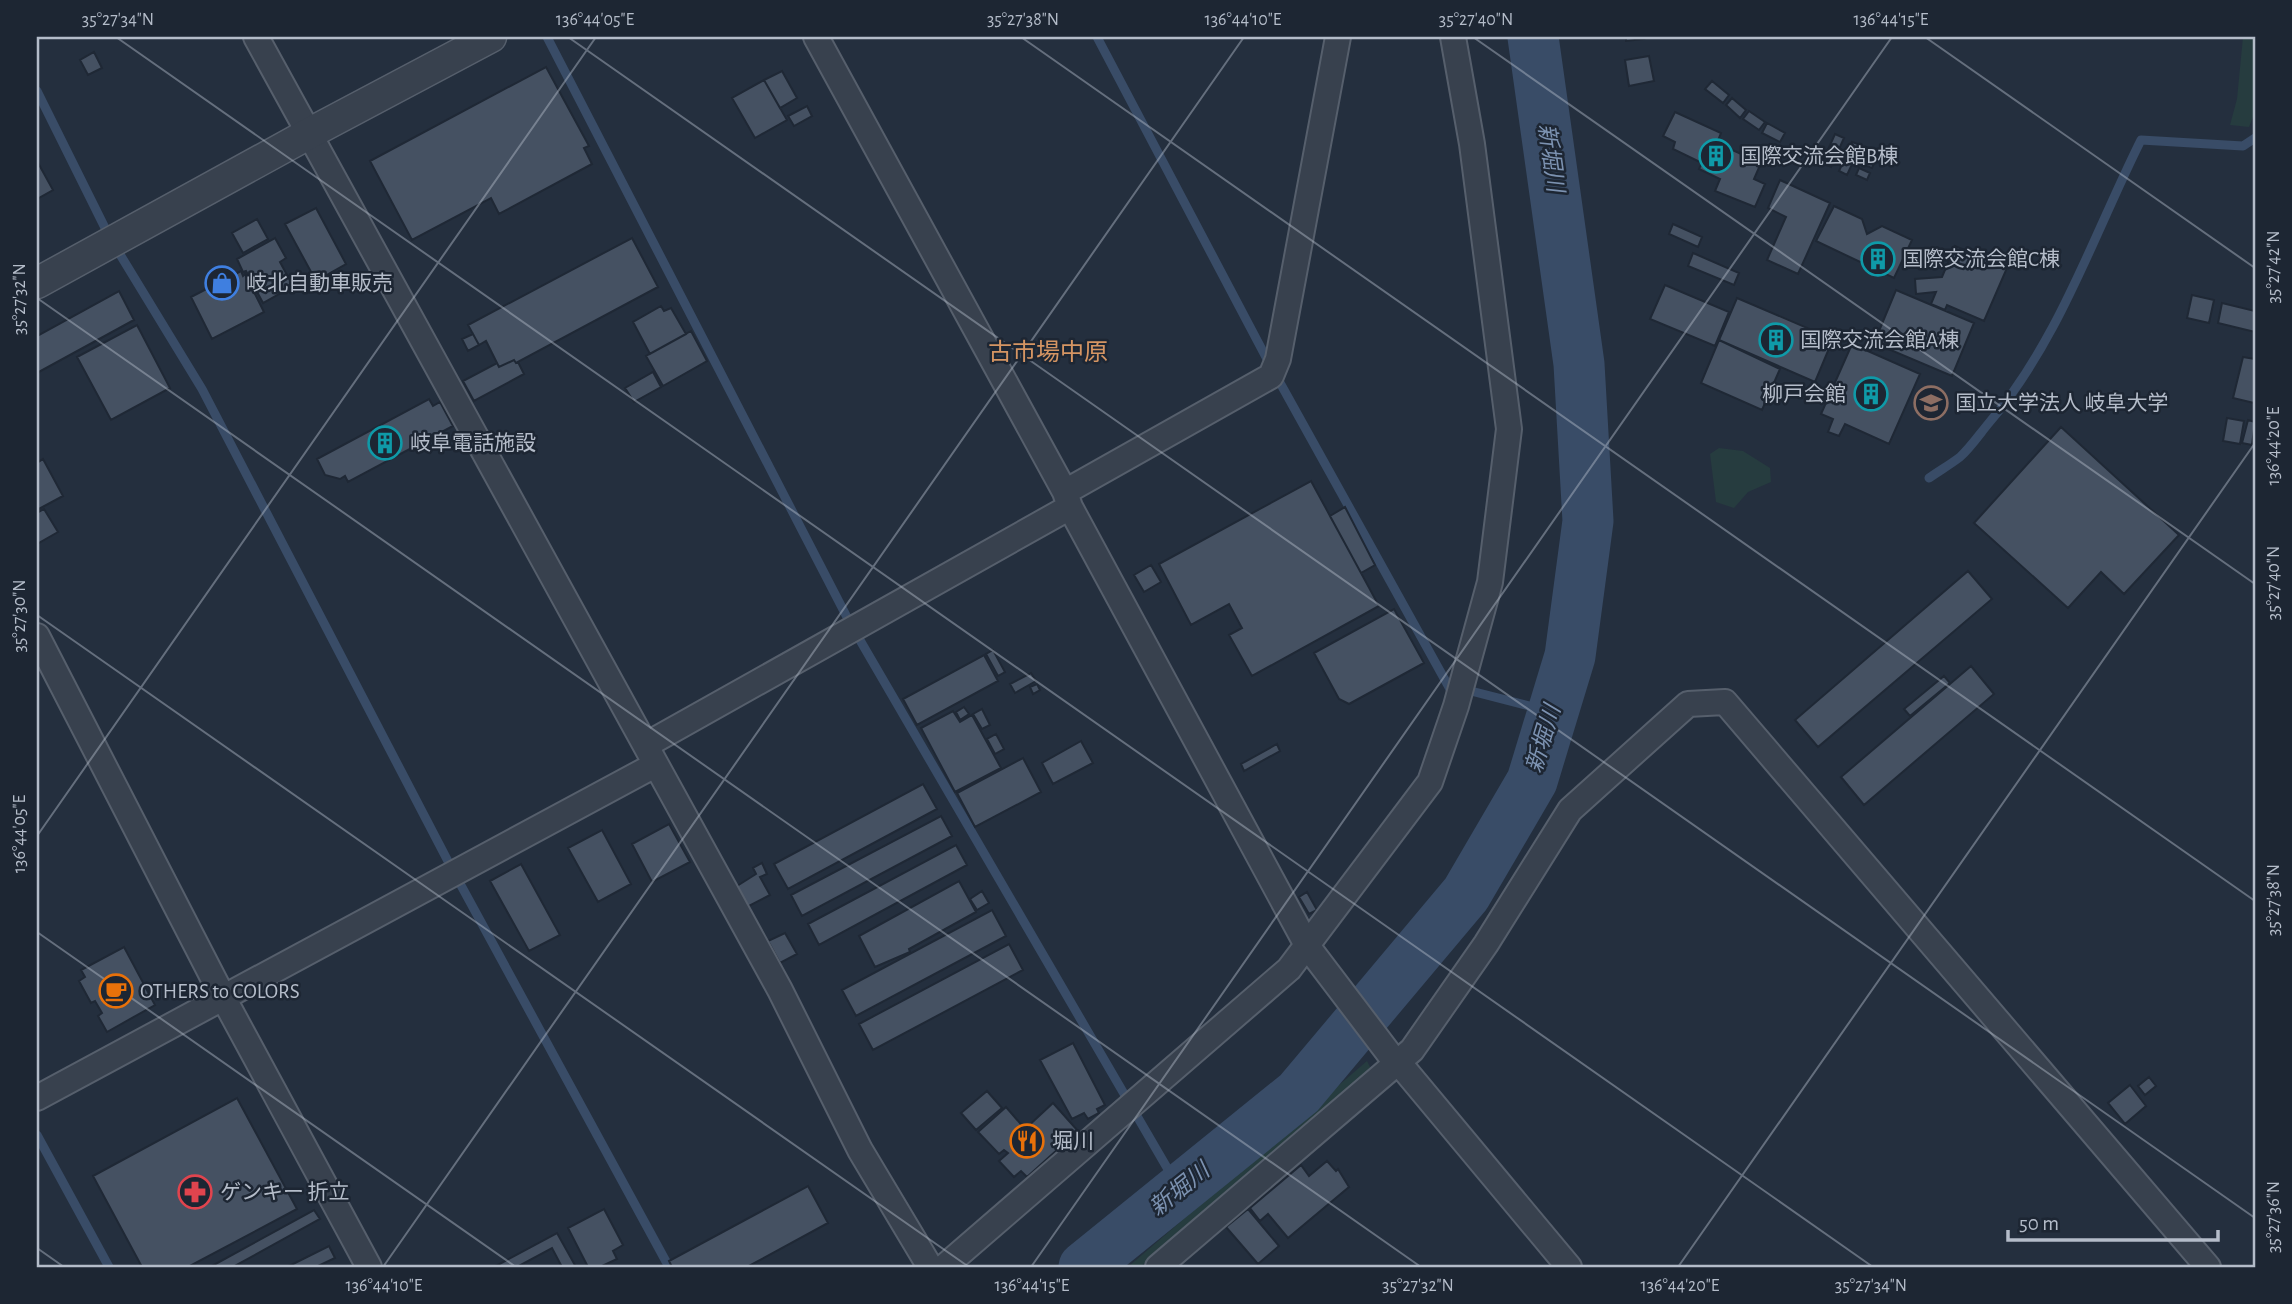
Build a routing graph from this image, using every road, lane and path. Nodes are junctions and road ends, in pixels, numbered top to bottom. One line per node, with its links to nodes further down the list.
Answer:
1 (256, 37): 6 (street)
2 (491, 37): 6 (street)
3 (817, 37): 8 (street)
4 (1338, 37): 8 (street)
5 (1453, 37): 11 (street)
6 (310, 133): 7 (street); 10 (street)
7 (37, 283)
8 (1068, 500): 10 (street); 11 (street)
9 (37, 636): 12 (street)
10 (650, 755): 12 (street); 16 (street)
11 (1312, 953): 13 (street); 17 (street)
12 (224, 999): 14 (street); 15 (street)
13 (1395, 1059): 18 (street); 19 (street); 20 (street)
14 (37, 1098)
15 (369, 1267)
16 (930, 1267)
17 (944, 1267)
18 (1158, 1267)
19 (1570, 1267)
20 (2208, 1267)

